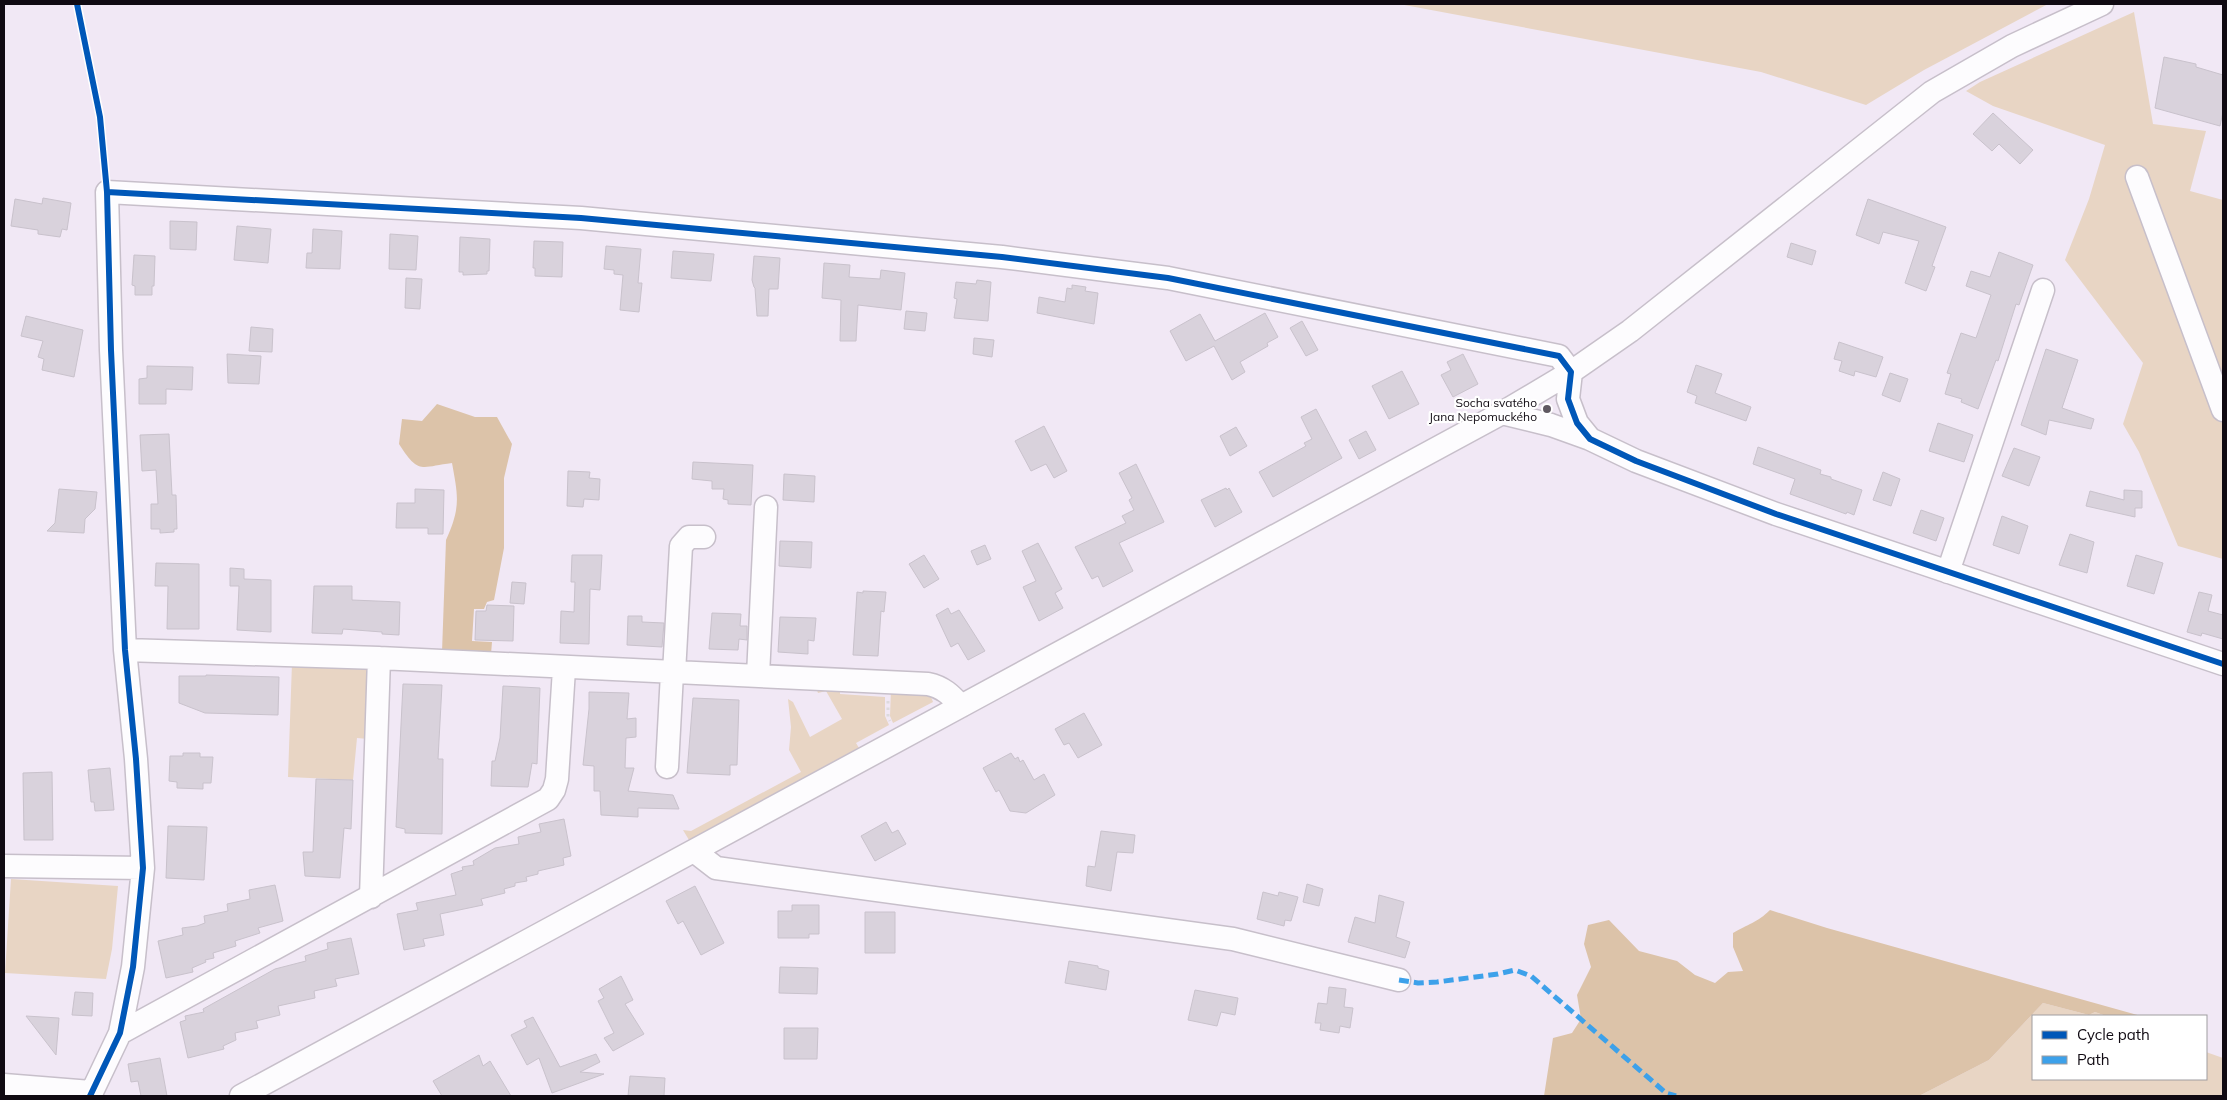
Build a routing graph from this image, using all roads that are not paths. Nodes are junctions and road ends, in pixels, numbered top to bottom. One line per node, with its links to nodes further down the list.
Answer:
1 (2102, 4): 4 (street)
2 (2137, 177): 5 (street)
3 (2043, 290): 10 (street)
4 (1571, 372): 6 (street); 7 (street); 11 (street)
5 (2223, 410)
6 (1502, 413): 7 (street); 17 (street)
7 (1590, 439): 10 (street)
8 (766, 507): 16 (street)
9 (704, 537): 15 (street)
10 (1948, 572): 13 (street)
11 (125, 650): 12 (street); 21 (street)
12 (379, 658): 14 (street); 22 (street)
13 (2223, 664)
14 (564, 669): 15 (street); 22 (street)
15 (673, 673): 16 (street); 18 (street)
16 (758, 676): 17 (street)
17 (962, 706): 19 (street)
18 (667, 767)
19 (694, 851): 23 (street); 27 (street)
20 (4, 866): 21 (street)
21 (143, 868): 24 (street)
22 (371, 897): 24 (street)
23 (1399, 980)
24 (120, 1033): 26 (street)
25 (4, 1085): 26 (street)
26 (90, 1094)
27 (242, 1096)

